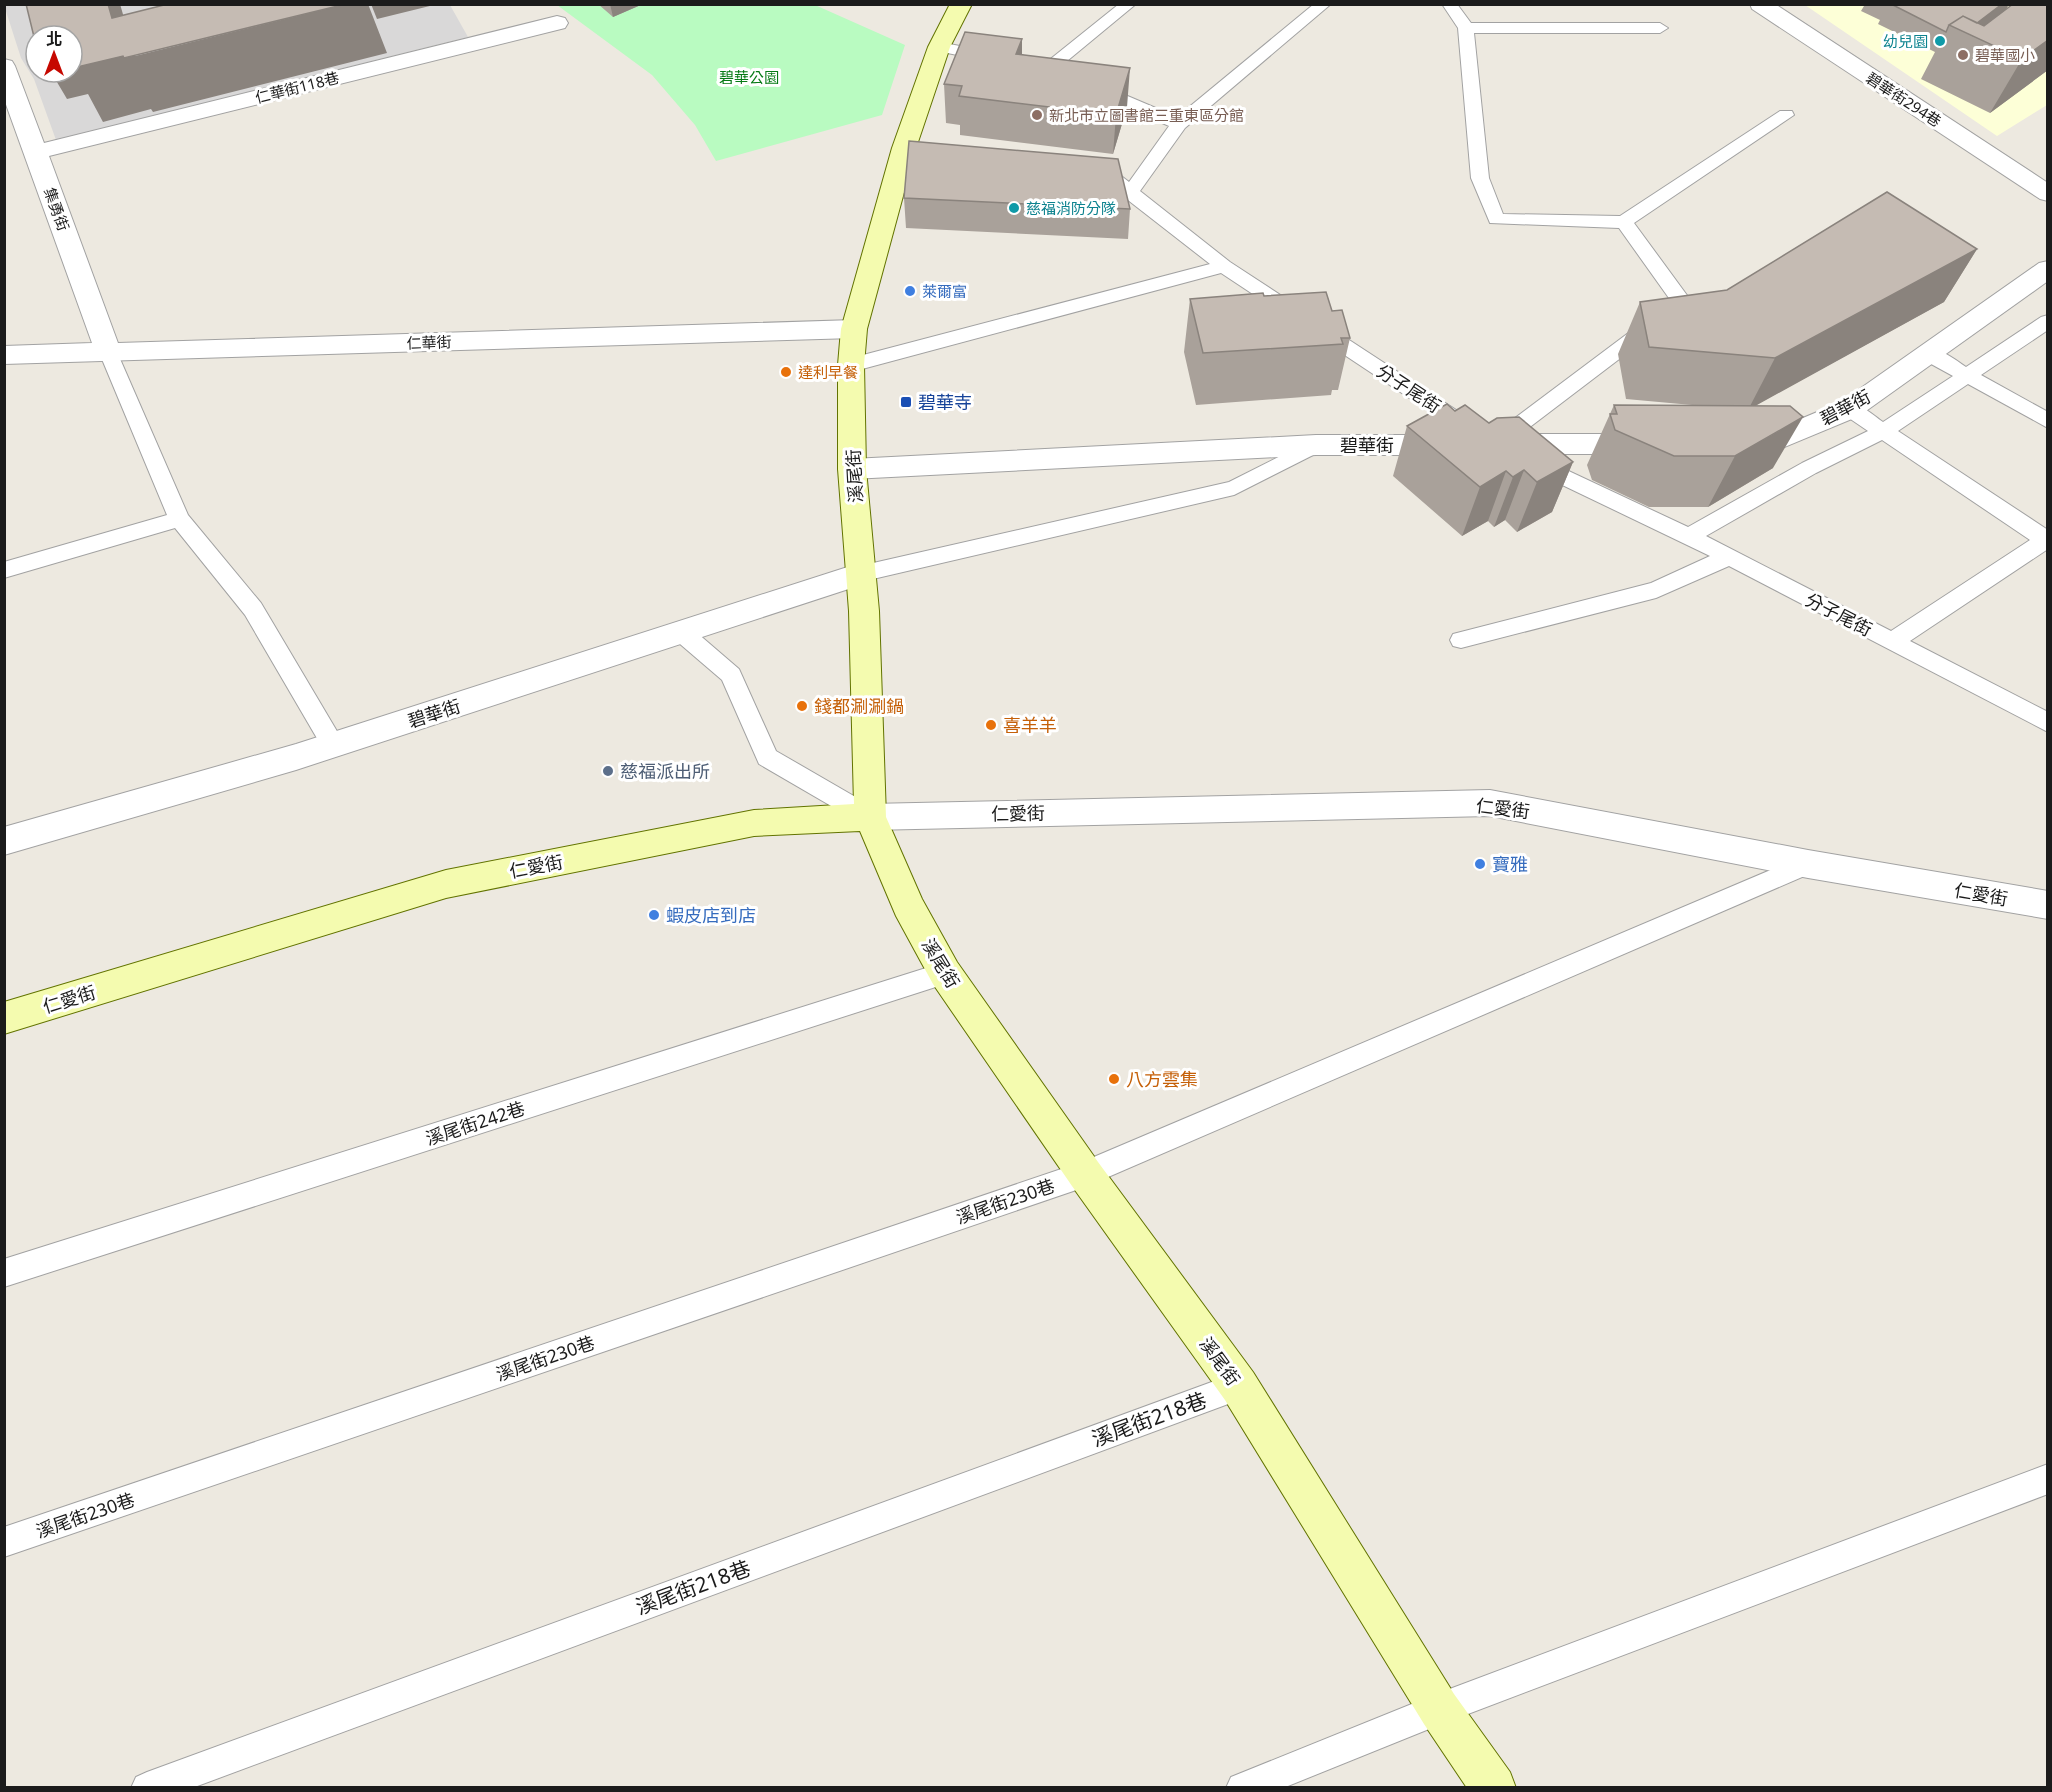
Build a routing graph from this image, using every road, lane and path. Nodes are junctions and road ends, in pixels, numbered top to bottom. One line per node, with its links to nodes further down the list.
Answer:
1 (961, 4): 9 (street, 溪尾街)
2 (1129, 4): 14 (lane)
3 (1324, 4): 14 (lane)
4 (1449, 4): 7 (lane)
5 (1760, 4): 18 (street, 碧華街294巷)
6 (557, 23): 15 (street, 仁華街118巷)
7 (1466, 28): 8 (lane); 19 (lane)
8 (1660, 28)
9 (939, 47): 10 (lane); 23 (street, 溪尾街)
10 (1005, 60)
11 (4, 66): 12 (street, 集勇街)
12 (11, 105): 15 (street, 集勇街)
13 (1786, 115): 19 (lane)
14 (1179, 124): 17 (lane)
15 (36, 152): 24 (street, 集勇街)
16 (1079, 166): 17 (lane, 分子尾街)
17 (1130, 193): 20 (lane, 分子尾街)
18 (2048, 194)
19 (1624, 222): 32 (lane)
20 (1224, 266): 27 (lane); 32 (lane, 分子尾街)
21 (2048, 269): 25 (street, 碧華街)
22 (2048, 321): 28 (lane)
23 (854, 329): 24 (street, 仁華街); 27 (street, 溪尾街)
24 (108, 352): 26 (street, 仁華街); 37 (lane)
25 (1929, 354): 28 (lane); 29 (street, 碧華街)
26 (4, 355)
27 (851, 365): 36 (street, 溪尾街)
28 (1967, 374): 30 (lane); 31 (lane)
29 (1850, 409): 31 (lane); 34 (street, 碧華街)
30 (2048, 420)
31 (1884, 431): 38 (lane); 39 (lane)
32 (1494, 444): 33 (street, 碧華街); 35 (street, 碧華街); 38 (lane, 分子尾街)
33 (1666, 444)
34 (1724, 444)
35 (1316, 445): 36 (street, 碧華街); 42 (lane)
36 (852, 469): 42 (street, 溪尾街)
37 (179, 519): 41 (lane); 47 (lane)
38 (1689, 536): 40 (lane, 分子尾街)
39 (2046, 539): 45 (lane)
40 (1729, 557): 44 (lane); 45 (lane, 分子尾街)
41 (4, 570)
42 (860, 574): 43 (street, 碧華街); 48 (street, 溪尾街)
43 (681, 633): 47 (street, 碧華街); 48 (lane)
44 (1461, 639)
45 (1892, 642): 46 (lane, 分子尾街)
46 (2048, 723)
47 (333, 745): 49 (street, 碧華街)
48 (870, 816): 50 (street, 仁愛街); 52 (street, 溪尾街); 53 (street, 仁愛街)
49 (4, 841)
50 (1808, 864): 51 (street, 仁愛街); 54 (lane, 溪尾街230巷)
51 (2048, 905)
52 (945, 973): 54 (street, 溪尾街); 55 (lane, 溪尾街242巷)
53 (4, 1018)
54 (1085, 1174): 56 (street, 溪尾街); 58 (lane, 溪尾街230巷)
55 (4, 1273)
56 (1239, 1386): 59 (street, 溪尾街); 60 (lane, 溪尾街218巷)
57 (2048, 1479): 59 (lane)
58 (4, 1542)
59 (1439, 1709): 61 (lane); 62 (street, 溪尾街)
60 (147, 1788)
61 (1242, 1788)
62 (1494, 1788)

